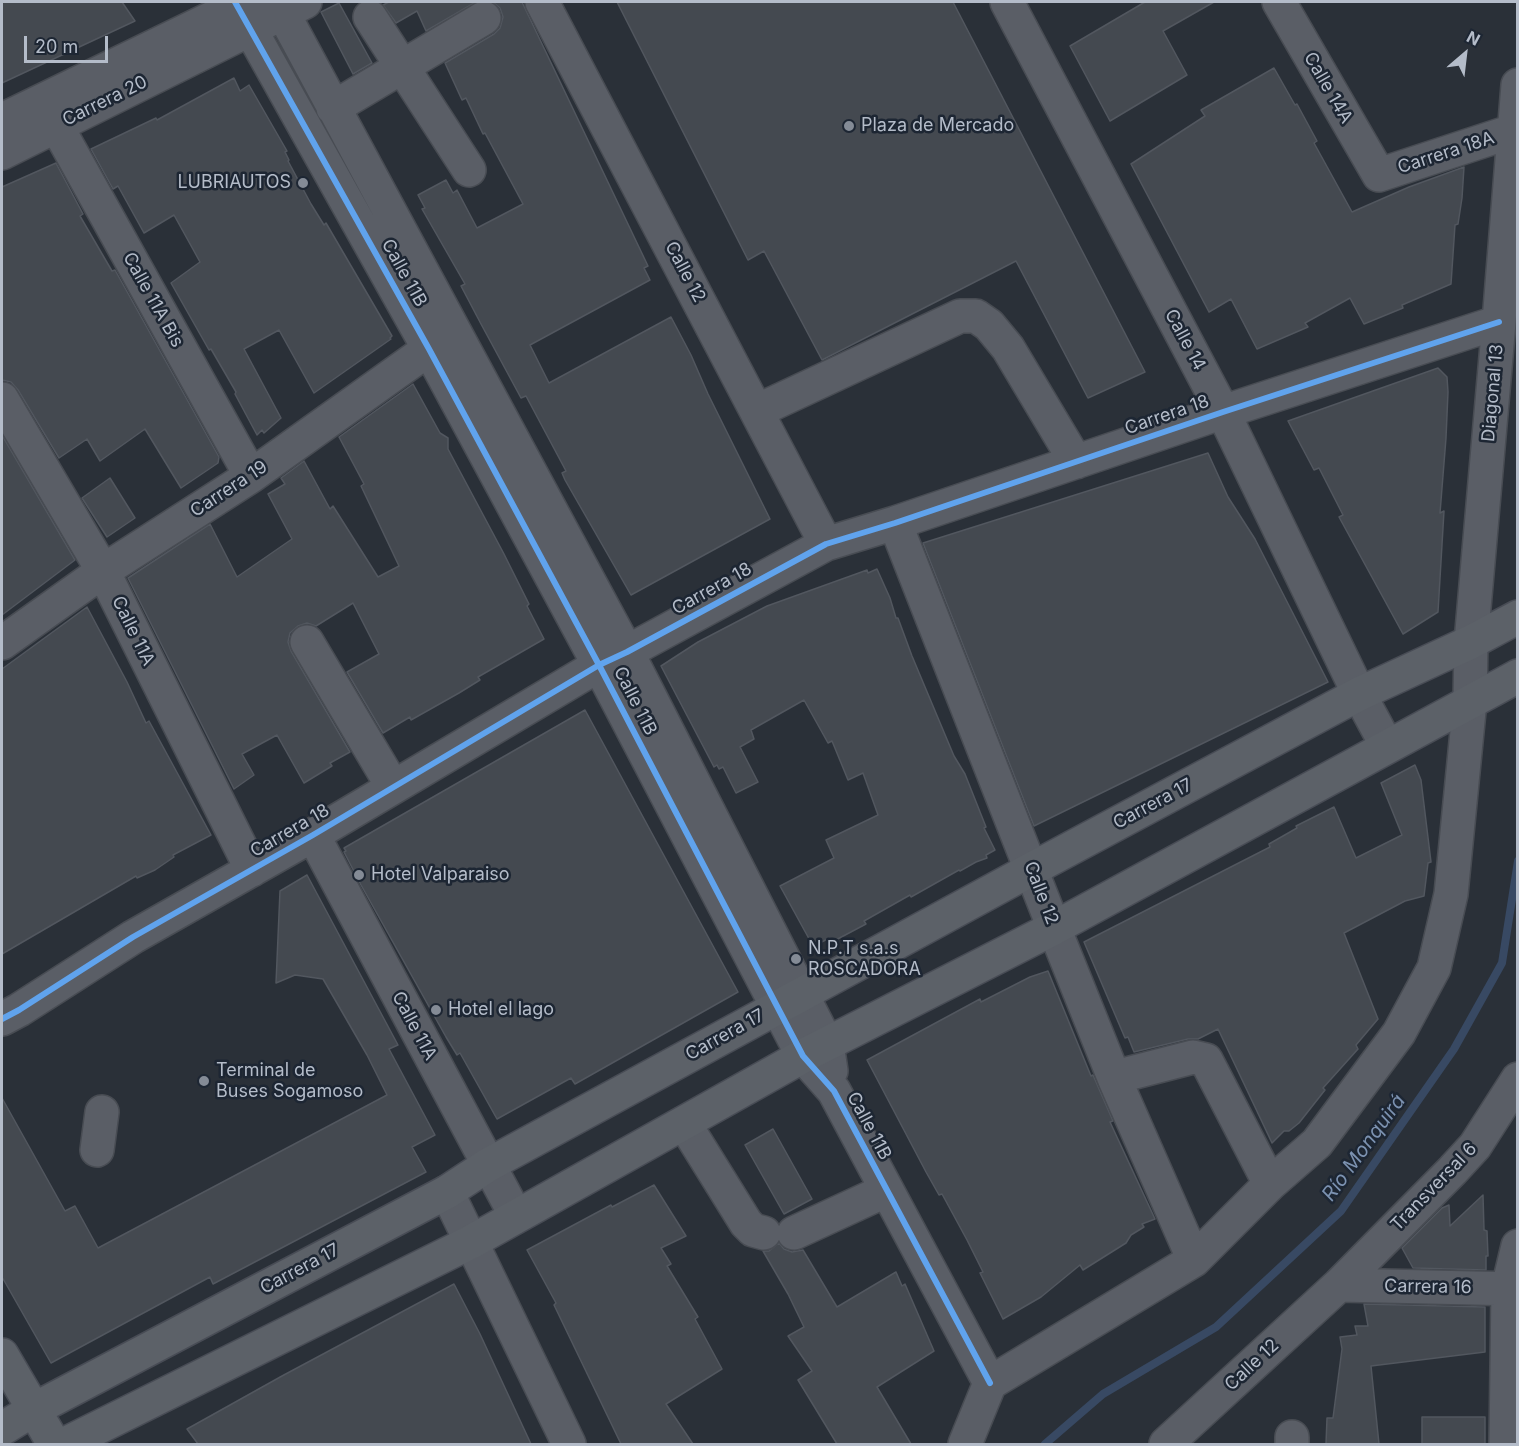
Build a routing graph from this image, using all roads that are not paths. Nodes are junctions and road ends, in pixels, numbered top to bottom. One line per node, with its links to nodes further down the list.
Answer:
1 (542, 2): 22 (street, Calle 12)
2 (1007, 2): 23 (street, Calle 14)
3 (1279, 2): 9 (street, Calle 14A)
4 (1309, 2): 9 (street)
5 (288, 5): 6 (street, Carrera 20); 12 (street, Calle 11B)
6 (242, 10): 13 (street, Carrera 20); 14 (street, Carrera 20); 20 (street, Calle 11B)
7 (370, 17): 10 (street)
8 (484, 18): 10 (street)
9 (1306, 51): 18 (street, Calle 14A)
10 (402, 68): 12 (street); 17 (street)
11 (1518, 85): 15 (street, Diagonal 13)
12 (333, 108): 20 (street, Calle 11B)
13 (2, 120)
14 (56, 125): 16 (street, Carrera 20); 25 (street, Calle 11A Bis)
15 (1513, 131): 18 (street, Carrera 18A); 19 (street, Diagonal 13)
16 (2, 153)
17 (469, 170)
18 (1379, 175)
19 (1499, 322): 23 (street, Carrera 18); 29 (street, Diagonal 13)
20 (443, 343): 25 (street, Carrera 19); 32 (street, Calle 11B)
21 (2, 399): 28 (street, Calle 11A)
22 (757, 411): 24 (street); 27 (street, Calle 12)
23 (1223, 412): 24 (street, Carrera 18); 34 (street, Calle 14)
24 (1076, 462): 26 (street, Carrera 18)
25 (251, 476): 28 (street, Carrera 19)
26 (895, 524): 27 (street, Carrera 18); 39 (street, Calle 12)
27 (826, 544): 32 (street, Carrera 18)
28 (103, 571): 31 (street, Carrera 19); 40 (street, Calle 11A)
29 (1494, 629): 34 (main road, Carrera 17); 35 (street, Diagonal 13)
30 (307, 642): 37 (street)
31 (2, 644)
32 (613, 658): 37 (street, Carrera 18); 42 (street, Calle 11B)
33 (1518, 676): 35 (main road)
34 (1359, 693): 36 (street, Calle 14); 39 (main road, Carrera 17)
35 (1479, 696): 36 (main road); 51 (street)
36 (1387, 746): 41 (main road)
37 (393, 787): 38 (street, Carrera 18)
38 (314, 835): 40 (street, Carrera 18); 50 (street, Calle 11A)
39 (1032, 869): 41 (street, Calle 12); 42 (main road, Carrera 17)
40 (252, 870): 43 (street, Carrera 18)
41 (1054, 928): 44 (main road); 46 (street, Calle 12)
42 (790, 1000): 44 (street, Calle 11B); 50 (main road, Carrera 17)
43 (2, 1019)
44 (815, 1050): 48 (main road); 52 (street, Calle 11B)
45 (1518, 1079): 58 (street, Transversal 6)
46 (1115, 1080): 51 (street); 57 (street, Calle 12)
47 (102, 1112): 49 (street)
48 (684, 1123): 52 (street); 54 (main road)
49 (97, 1150)
50 (488, 1165): 53 (main road, Carrera 17); 54 (street, Calle 11A)
51 (1270, 1185): 57 (street)
52 (887, 1190): 61 (street, Calle 11B)
53 (447, 1192): 55 (street); 62 (main road, Carrera 17)
54 (516, 1216): 55 (main road)
55 (471, 1242): 65 (main road); 66 (street)
56 (1518, 1246): 59 (street)
57 (1194, 1260): 61 (street)
58 (1339, 1285): 59 (street, Carrera 16); 68 (street, Calle 12)
59 (1513, 1288): 69 (street)
60 (2, 1355): 62 (main road)
61 (990, 1383): 67 (street)
62 (33, 1410): 63 (main road, Carrera 17); 64 (main road)
63 (2, 1429)
64 (54, 1444)
65 (65, 1444)
66 (569, 1444)
67 (965, 1444)
68 (1166, 1444)
69 (1506, 1444)

